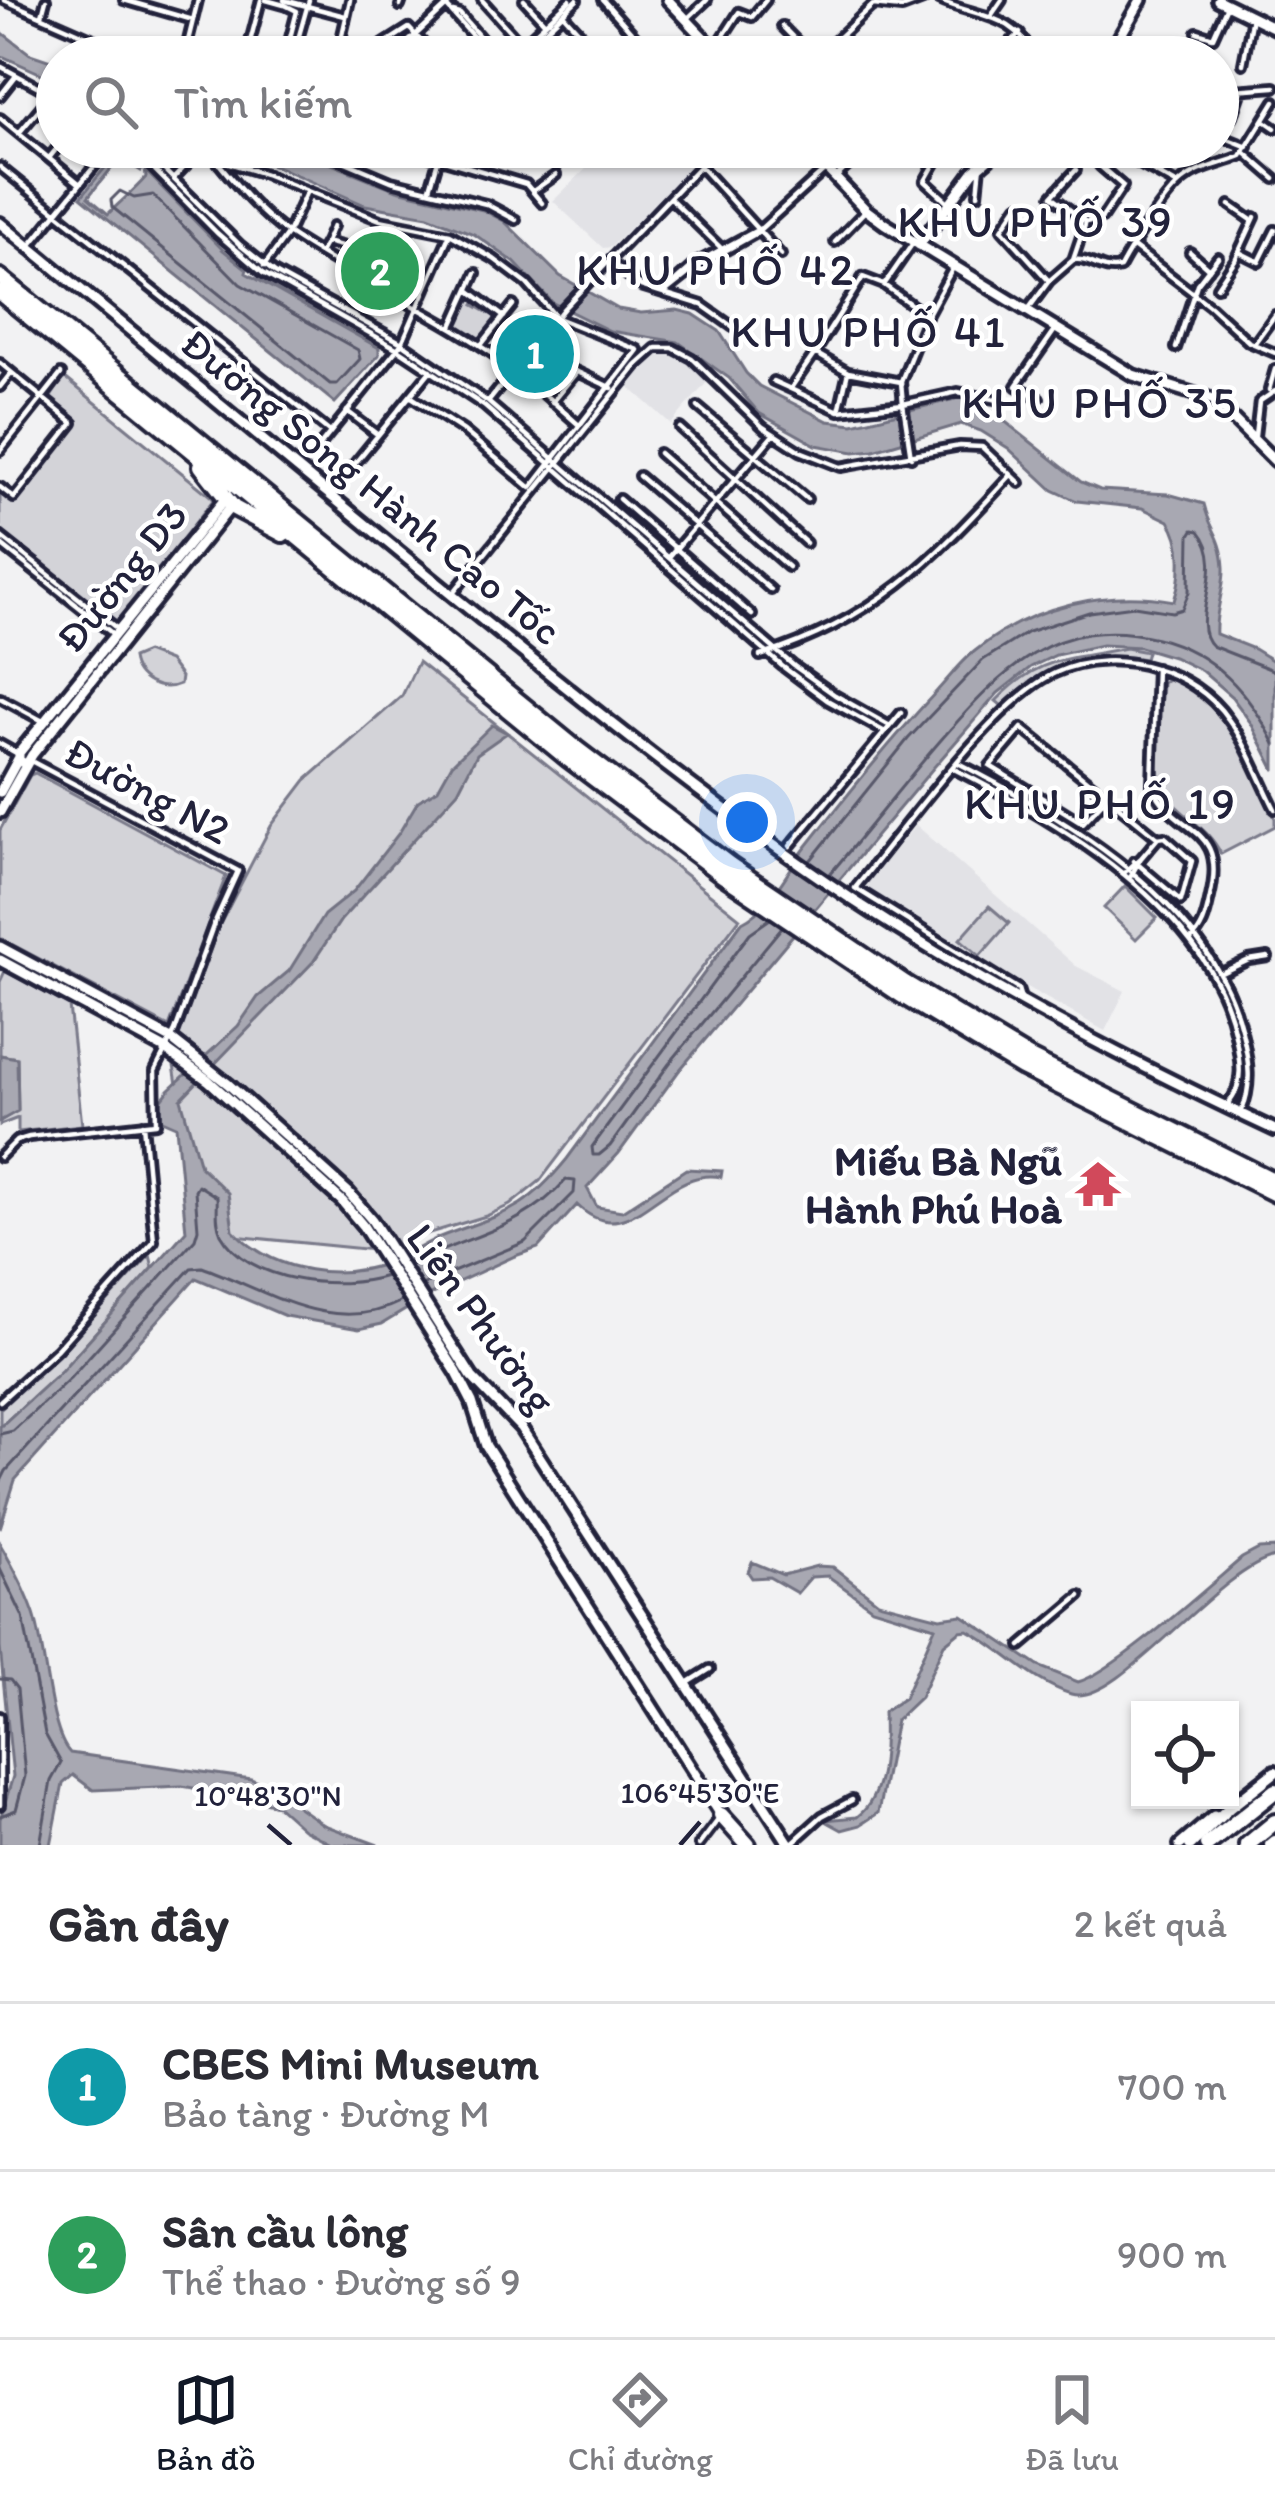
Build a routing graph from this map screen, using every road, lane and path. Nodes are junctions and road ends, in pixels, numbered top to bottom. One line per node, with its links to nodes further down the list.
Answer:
1 (4, 0): 25 (street)
2 (46, 0): 25 (street)
3 (124, 0): 29 (street)
4 (198, 0): 29 (street)
5 (263, 0): 19 (street); 39 (street)
6 (350, 0): 26 (street)
7 (453, 0): 23 (street)
8 (482, 0): 45 (street)
9 (524, 0): 31 (street)
10 (574, 0): 24 (street); 31 (street)
11 (603, 0): 49 (street)
12 (668, 0): 30 (street)
13 (707, 0): 30 (street)
14 (766, 0): 51 (street)
15 (923, 0): 20 (street)
16 (939, 0): 27 (street)
17 (1003, 0): 27 (street)
18 (1141, 0): 56 (street)
19 (285, 2): 21 (street); 40 (street)
20 (874, 2): 53 (street)
21 (308, 3): 26 (street); 41 (street)
22 (1223, 3): 28 (street); 58 (street)
23 (446, 5): 36 (street); 44 (street)
24 (563, 14): 31 (street); 48 (street)
25 (42, 15): 37 (street)
26 (345, 16): 42 (street)
27 (991, 16): 35 (street)
28 (1252, 17): 33 (street); 59 (street)
29 (193, 20): 38 (street)
30 (686, 20): 50 (street)
31 (547, 25): 46 (street); 47 (street)
32 (782, 26): 52 (street)
33 (1275, 28)
34 (1197, 32): 57 (street)
35 (1020, 33): 54 (street); 55 (street)
36 (415, 35): 43 (street)
37 (88, 36)
38 (189, 36)
39 (252, 36)
40 (293, 36)
41 (295, 36)
42 (341, 36)
43 (396, 36)
44 (475, 36)
45 (514, 36)
46 (533, 36)
47 (539, 36)
48 (583, 36)
49 (632, 36)
50 (702, 36)
51 (727, 36)
52 (793, 36)
53 (839, 36)
54 (1017, 36)
55 (1022, 36)
56 (1120, 36)
57 (1210, 36)
58 (1213, 36)
59 (1243, 64)
60 (0, 66): 61 (street)
61 (16, 76): 62 (street); 66 (street)
62 (36, 87)
63 (1275, 88): 65 (street)
64 (1239, 89): 65 (street)
65 (1243, 90): 67 (street)
66 (0, 96)
67 (1239, 100)
68 (1275, 100): 71 (street)
69 (36, 115): 73 (street)
70 (0, 118): 73 (street)
71 (1264, 122): 72 (street); 76 (street)
72 (1275, 128)
73 (19, 133): 75 (street)
74 (1239, 146): 76 (street)
75 (36, 147)
76 (1246, 149): 77 (street); 106 (street)
77 (1239, 154)
78 (0, 167): 120 (street)
79 (61, 168): 108 (street)
80 (93, 168): 108 (street)
81 (156, 168): 107 (street)
82 (160, 168): 107 (street)
83 (184, 168): 107 (street)
84 (222, 168): 104 (street)
85 (233, 168): 104 (street)
86 (242, 168): 112 (street)
87 (360, 168): 110 (street)
88 (436, 168): 110 (street)
89 (467, 168): 111 (street)
90 (698, 168): 114 (street)
91 (702, 168): 126 (street)
92 (846, 168): 105 (street)
93 (933, 168): 115 (street)
94 (978, 168): 115 (street)
95 (981, 168): 113 (street)
96 (1102, 168): 123 (street)
97 (1148, 168): 103 (street)
98 (1164, 168): 103 (street)
99 (1206, 168): 109 (street)
100 (826, 169): 105 (street); 126 (street)
101 (1076, 170): 123 (street)
102 (556, 175): 111 (street)
103 (1162, 175): 109 (street)
104 (230, 177): 128 (street)
105 (835, 178): 119 (street)
106 (1275, 179)
107 (171, 181): 148 (street)
108 (80, 184): 120 (street)
109 (1178, 185): 134 (street)
110 (430, 188): 121 (street)
111 (533, 191): 116 (street)
112 (306, 193): 128 (street); 129 (street)
113 (977, 194)
114 (671, 198): 136 (street); 144 (street)
115 (948, 202): 133 (street)
116 (542, 203)
117 (1018, 205): 152 (street)
118 (1230, 205): 138 (street)
119 (866, 210): 131 (street); 133 (street)
120 (56, 213): 135 (street); 206 (street)
121 (516, 220)
122 (1267, 220): 127 (street)
123 (1086, 222): 143 (street)
124 (0, 223): 135 (street, Đường Song Hành Cao Tốc)
125 (333, 226): 130 (street)
126 (761, 228): 136 (street); 140 (street)
127 (1275, 229): 138 (street)
128 (288, 233): 137 (street); 148 (street)
129 (450, 234): 162 (street); 167 (street)
130 (326, 242): 137 (street); 142 (street)
131 (835, 242)
132 (402, 244): 142 (street)
133 (916, 244): 145 (street); 153 (street)
134 (1132, 246): 143 (street); 159 (street)
135 (29, 247): 223 (street, Đường Song Hành Cao Tốc)
136 (722, 250): 157 (street)
137 (321, 251): 155 (street)
138 (1239, 252): 151 (street)
139 (1190, 253): 147 (street)
140 (781, 255)
141 (1218, 257): 147 (street)
142 (395, 260): 155 (street)
143 (1073, 260): 152 (street)
144 (610, 262): 157 (street); 167 (street)
145 (954, 266): 163 (street); 166 (street)
146 (0, 267): 198 (highway)
147 (1210, 267): 151 (street); 159 (street)
148 (263, 268): 174 (street)
149 (476, 273): 156 (street)
150 (0, 277): 198 (highway)
151 (1224, 278): 154 (street)
152 (1049, 280): 163 (street)
153 (884, 285): 166 (street); 177 (street)
154 (1217, 286)
155 (384, 287): 162 (street)
156 (468, 290): 165 (street); 168 (street)
157 (665, 292): 169 (street)
158 (0, 293): 198 (highway)
159 (1193, 293): 172 (street); 175 (street)
160 (0, 304): 198 (highway)
161 (513, 305): 165 (street)
162 (420, 307): 168 (street); 174 (street)
163 (1028, 311): 170 (street)
164 (1275, 315): 172 (street)
165 (504, 316): 173 (street)
166 (927, 316): 187 (street)
167 (557, 318): 179 (street); 189 (street)
168 (452, 326): 173 (street)
169 (733, 327)
170 (1055, 329): 195 (street); 210 (street)
171 (1275, 341): 176 (street)
172 (1254, 344): 176 (street)
173 (481, 345): 179 (street)
174 (400, 346): 181 (street); 199 (street); 202 (street)
175 (1176, 348)
176 (1272, 351)
177 (815, 353): 183 (street); 190 (street)
178 (0, 363): 184 (street)
179 (514, 369): 199 (street)
180 (1275, 369): 192 (street)
181 (431, 370): 193 (street); 199 (street)
182 (577, 372): 189 (street); 197 (street); 197 (street)
183 (848, 372): 187 (street); 203 (street)
184 (11, 373): 188 (street); 194 (street)
185 (61, 374): 194 (street)
186 (773, 381): 190 (street)
187 (901, 382): 200 (street)
188 (0, 387)
189 (612, 388): 204 (street)
190 (790, 389): 203 (street)
191 (1275, 392): 192 (street)
192 (1266, 395): 210 (street)
193 (410, 396): 207 (street); 217 (street)
194 (42, 398): 212 (street); 222 (street)
195 (1039, 398)
196 (999, 400): 200 (street)
197 (552, 402): 204 (street)
198 (143, 403): 209 (highway); 251 (highway)
199 (486, 404): 217 (street)
200 (903, 404): 203 (street); 215 (street)
201 (698, 407): 214 (street)
202 (347, 411): 206 (street); 207 (street)
203 (838, 411)
204 (580, 426): 217 (street)
205 (680, 428): 220 (street)
206 (330, 432): 211 (street)
207 (378, 435): 223 (street)
208 (773, 435): 214 (street); 215 (street); 217 (street)
209 (173, 436): 226 (highway); 233 (highway)
210 (1255, 440): 216 (street)
211 (317, 448)
212 (0, 451)
213 (659, 453): 227 (street)
214 (755, 455): 220 (street); 225 (street)
215 (910, 457): 218 (street)
216 (1275, 460)
217 (555, 463): 232 (street); 236 (street); 240 (street)
218 (1011, 475): 221 (street); 239 (street)
219 (639, 476): 228 (street)
220 (736, 479): 227 (street); 230 (street)
221 (1020, 483)
222 (0, 487)
223 (329, 494): 236 (street, Đường Song Hành Cao Tốc)
224 (620, 499): 231 (street)
225 (807, 500)
226 (228, 502): 233 (highway); 238 (street, Đường D3)
227 (715, 503): 228 (street); 234 (street)
228 (696, 526): 231 (street); 235 (street)
229 (0, 540): 238 (street)
230 (806, 543)
231 (676, 548): 232 (street); 237 (street)
232 (669, 557): 239 (street)
233 (329, 564): 251 (highway)
234 (788, 567)
235 (771, 590)
236 (452, 595): 264 (street, Đường Song Hành Cao Tốc)
237 (752, 615)
238 (121, 636): 244 (street, Đường D3)
239 (776, 651): 240 (street); 245 (street)
240 (764, 655): 245 (street)
241 (1156, 668): 248 (street); 252 (street); 258 (street)
242 (0, 698): 244 (street)
243 (901, 713): 245 (street)
244 (50, 725): 247 (street, Đường D3)
245 (888, 729): 255 (street)
246 (0, 744): 247 (street, Đường N2)
247 (25, 757): 249 (street, Đường D3); 253 (street, Đường D3); 266 (street, Đường N2)
248 (956, 766): 257 (street); 264 (street)
249 (0, 792)
250 (1108, 796): 250 (street); 254 (street)
251 (631, 800): 265 (highway)
252 (1275, 809)
253 (1, 810)
254 (1158, 838): 256 (street); 256 (street)
255 (790, 846)
256 (1138, 862): 257 (street)
257 (1127, 875): 258 (street)
258 (1193, 938): 263 (street); 267 (street)
259 (0, 947): 262 (street, Liên Phường)
260 (1268, 957): 263 (street)
261 (0, 960): 262 (street, Liên Phường)
262 (28, 969): 266 (street, Liên Phường)
263 (1221, 973): 268 (street)
264 (1022, 1003): 267 (street)
265 (946, 1016): 272 (highway); 273 (highway)
266 (168, 1044): 269 (street); 274 (street, Liên Phường)
267 (1226, 1106): 268 (street)
268 (1241, 1114): 270 (street)
269 (143, 1124): 271 (street); 275 (street)
270 (1275, 1130)
271 (0, 1157)
272 (1275, 1180)
273 (1275, 1194)
274 (447, 1347): 276 (street, Liên Phường); 277 (street, Liên Phường)
275 (0, 1401)
276 (512, 1418): 277 (street); 281 (street, Liên Phường)
277 (483, 1436): 291 (street, Liên Phường)
278 (1080, 1596): 279 (street)
279 (1021, 1646)
280 (710, 1669): 281 (street)
281 (686, 1684): 295 (street, Liên Phường)
282 (0, 1716): 283 (street)
283 (1, 1742): 288 (street)
284 (1275, 1772): 287 (main road)
285 (1275, 1791): 298 (highway)
286 (852, 1800): 295 (street)
287 (1239, 1800)
288 (0, 1805)
289 (1225, 1809): 296 (street)
290 (1227, 1809): 297 (main road)
291 (721, 1815): 293 (street); 294 (highway)
292 (1275, 1822): 299 (highway)
293 (699, 1845)
294 (744, 1845)
295 (790, 1845)
296 (1180, 1845)
297 (1190, 1845)
298 (1207, 1845)
299 (1247, 1845)

